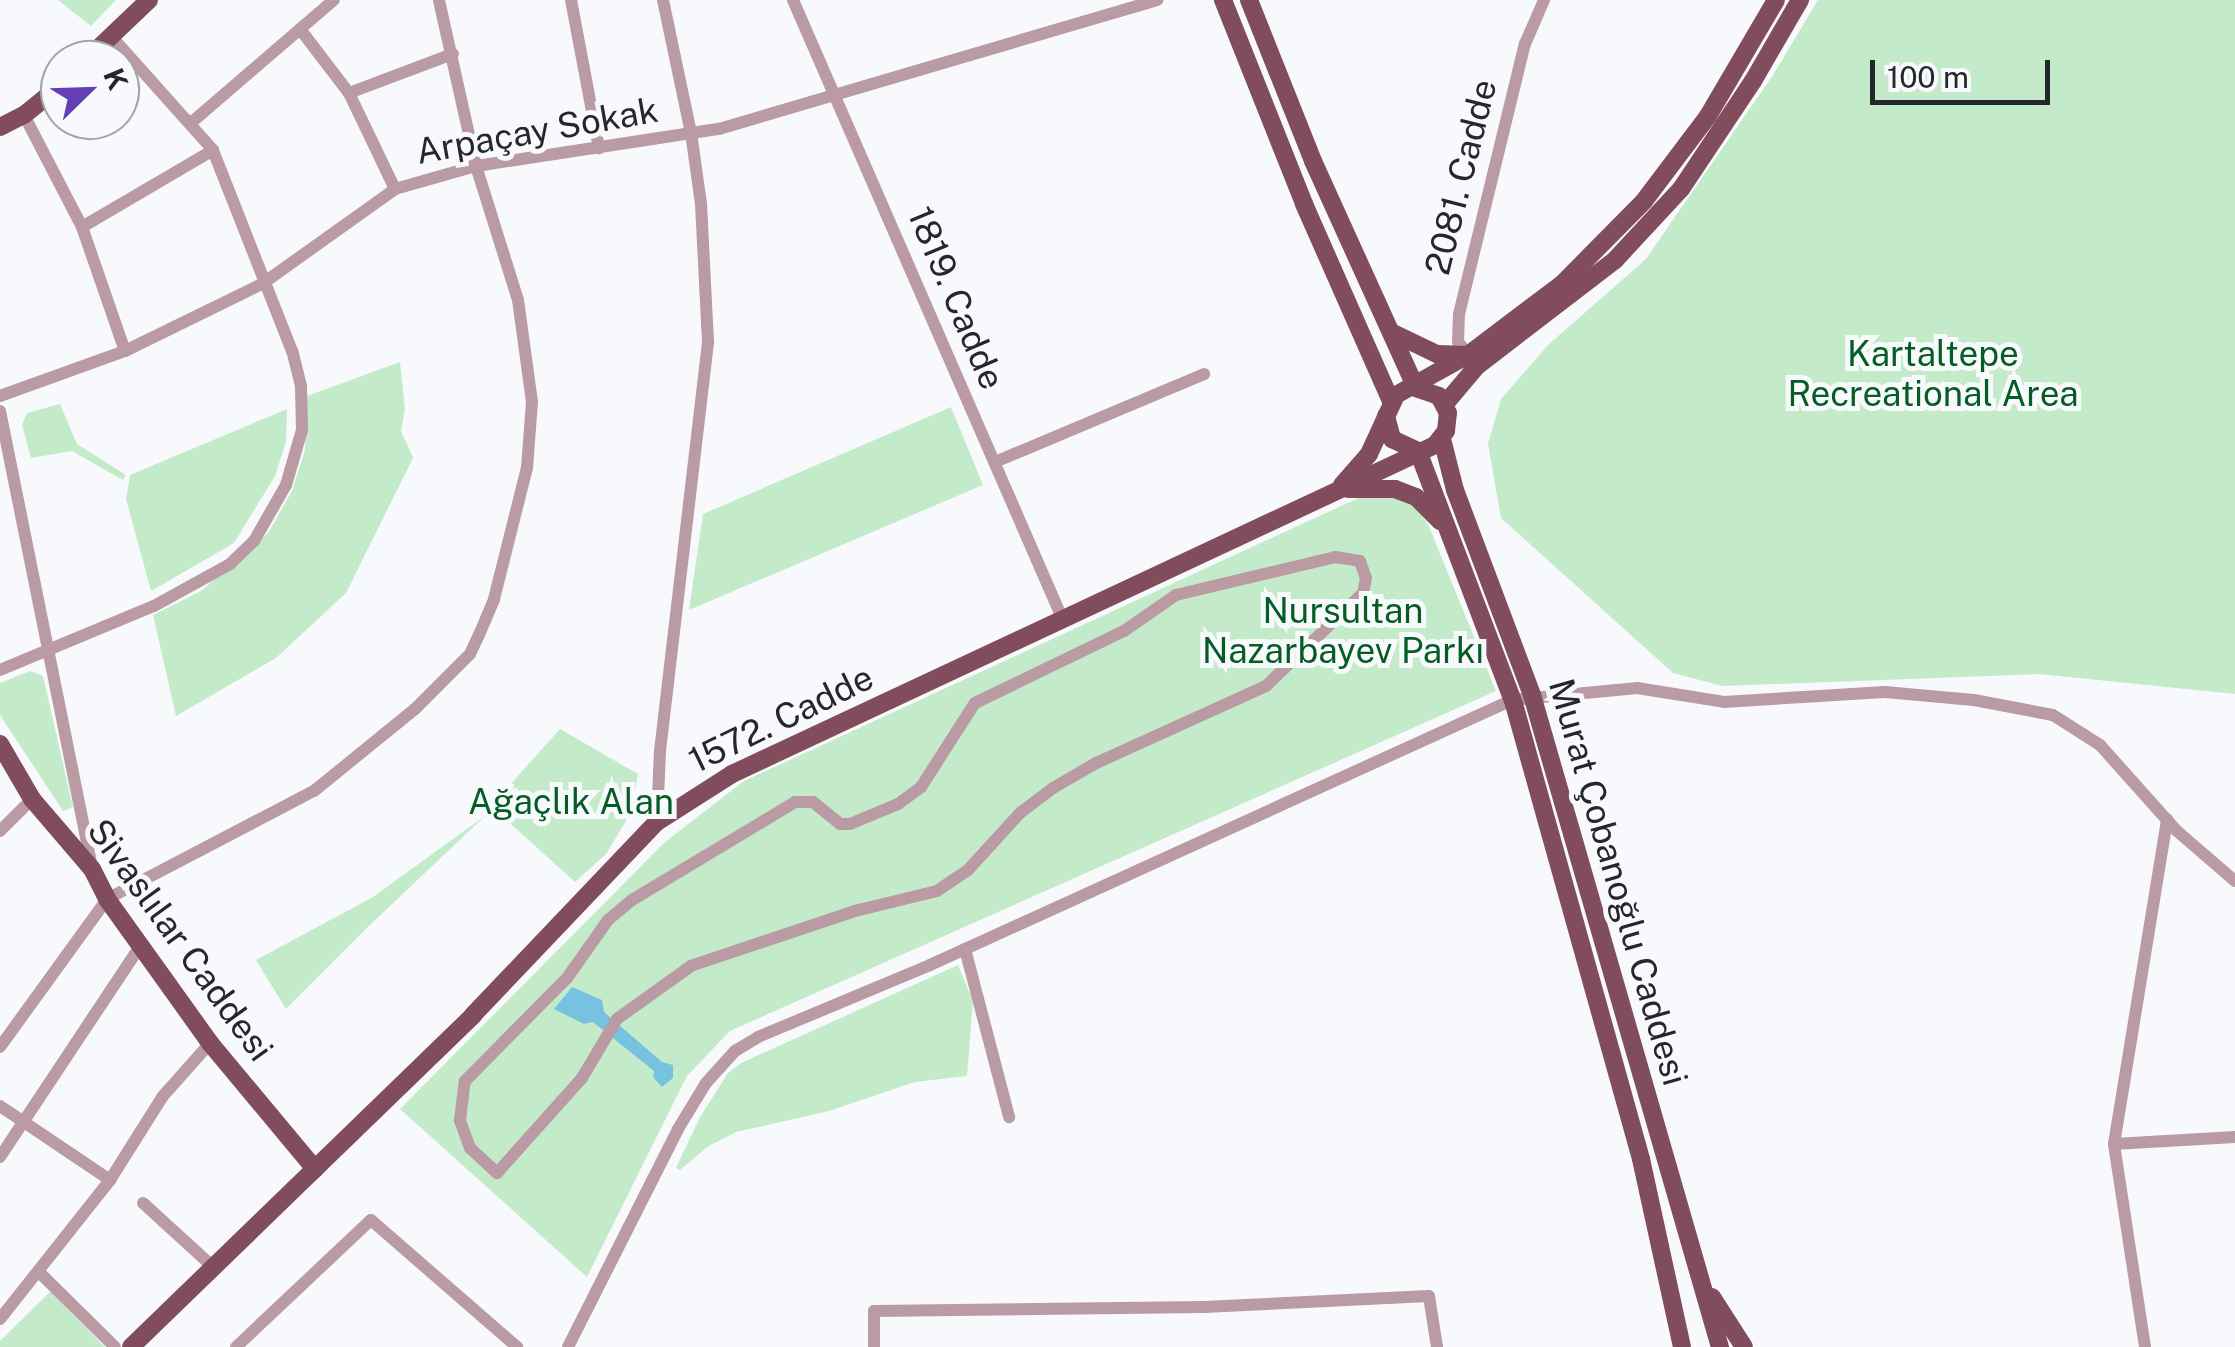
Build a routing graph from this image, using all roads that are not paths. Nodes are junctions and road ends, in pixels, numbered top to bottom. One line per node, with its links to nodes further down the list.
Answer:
1 (148, 0): 14 (main road)
2 (334, 0): 13 (street)
3 (439, 0): 16 (street)
4 (571, 0): 24 (street)
5 (664, 0): 23 (street)
6 (794, 0): 18 (street, 1819. Cadde)
7 (1157, 0): 18 (street, Arpaçay Sokak)
8 (1223, 0): 37 (main road)
9 (1249, 0): 30 (main road)
10 (1544, 0): 32 (street, 2081. Cadde)
11 (1776, 0): 32 (main road)
12 (1800, 0): 32 (main road)
13 (300, 30): 17 (street); 21 (street)
14 (110, 35): 15 (main road); 21 (street)
15 (105, 40)
16 (453, 54): 17 (street); 26 (street)
17 (349, 93): 27 (street)
18 (836, 98): 23 (street, Arpaçay Sokak); 41 (street, 1819. Cadde)
19 (40, 102): 20 (main road)
20 (24, 115): 22 (main road); 28 (street)
21 (192, 122): 25 (street)
22 (0, 127)
23 (692, 133): 24 (street, Arpaçay Sokak); 52 (street)
24 (599, 148): 26 (street, Arpaçay Sokak)
25 (212, 150): 28 (street); 29 (street)
26 (476, 166): 27 (street, Arpaçay Sokak); 56 (street)
27 (395, 189): 29 (street, Arpaçay Sokak)
28 (82, 227): 31 (street)
29 (262, 284): 31 (street, Arpaçay Sokak); 45 (street)
30 (1390, 332): 32 (main road); 34 (main road)
31 (125, 352): 35 (street, Arpaçay Sokak)
32 (1473, 361): 34 (main road); 36 (main road)
33 (1204, 374): 41 (street)
34 (1416, 388): 36 (main road); 37 (main road)
35 (0, 396)
36 (1445, 404): 39 (main road)
37 (1389, 406): 40 (main road); 42 (main road)
38 (0, 411): 45 (street)
39 (1442, 439): 40 (main road); 47 (main road, Murat Çobanoğlu Caddesi)
40 (1418, 451): 42 (main road, 1572. Cadde); 43 (main road, Murat Çobanoğlu Caddesi)
41 (995, 462): 44 (street, 1819. Cadde)
42 (1338, 490): 43 (main road); 44 (main road, 1572. Cadde)
43 (1447, 528): 48 (main road, Murat Çobanoğlu Caddesi)
44 (1064, 620): 52 (main road, 1572. Cadde)
45 (51, 651): 46 (street); 54 (street)
46 (0, 670)
47 (1532, 695): 48 (street); 51 (street); 75 (main road, Murat Çobanoğlu Caddesi)
48 (1512, 700): 58 (street); 84 (main road, Murat Çobanoğlu Caddesi)
49 (0, 744): 50 (main road, Sivaslılar Caddesi)
50 (32, 799): 53 (street); 54 (main road, Sivaslılar Caddesi)
51 (2168, 820): 55 (street); 68 (street)
52 (657, 822): 70 (main road, 1572. Cadde)
53 (0, 831)
54 (92, 869): 56 (main road, Sivaslılar Caddesi)
55 (2235, 881)
56 (107, 899): 57 (main road, Sivaslılar Caddesi); 60 (street)
57 (141, 945): 62 (main road, Sivaslılar Caddesi); 66 (street)
58 (965, 949): 65 (street); 81 (street)
59 (0, 1016): 60 (street)
60 (15, 1024): 63 (street)
61 (605, 1036): 61 (street)
62 (210, 1043): 70 (main road, Sivaslılar Caddesi); 71 (street)
63 (0, 1047)
64 (0, 1106): 66 (street)
65 (1008, 1117)
66 (25, 1123): 69 (street); 71 (street)
67 (2235, 1137): 68 (street)
68 (2114, 1144): 87 (street)
69 (0, 1157)
70 (315, 1168): 73 (main road, 1572. Cadde)
71 (110, 1180): 74 (street)
72 (143, 1203): 73 (street)
73 (211, 1266): 78 (main road, 1572. Cadde)
74 (40, 1273): 76 (street); 77 (street)
75 (1699, 1278): 85 (main road, Murat Çobanoğlu Caddesi); 86 (main road)
76 (0, 1319)
77 (115, 1347)
78 (132, 1347)
79 (236, 1347): 80 (street)
80 (516, 1347)
81 (568, 1347)
82 (874, 1347): 83 (street)
83 (1437, 1347)
84 (1679, 1347)
85 (1720, 1347)
86 (1744, 1347)
87 (2145, 1347)

